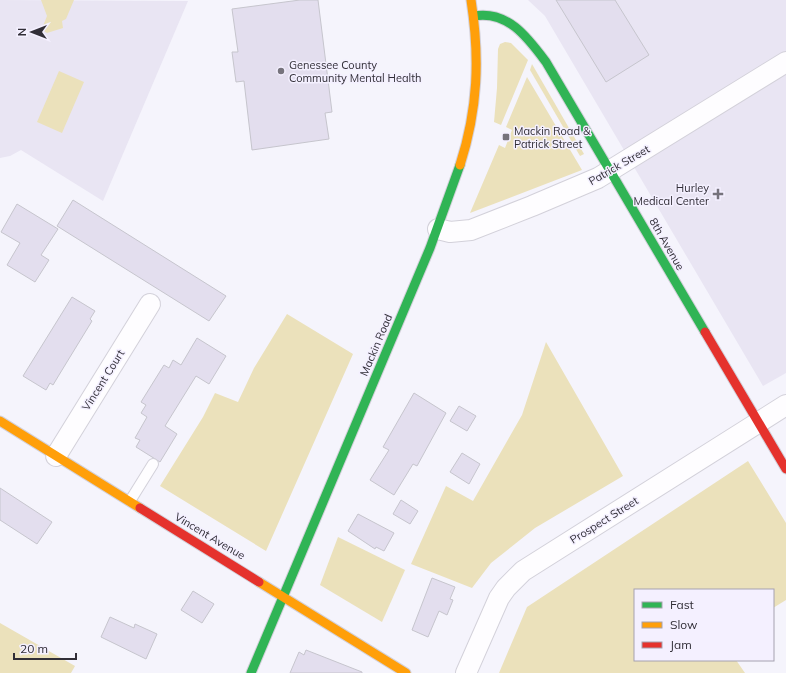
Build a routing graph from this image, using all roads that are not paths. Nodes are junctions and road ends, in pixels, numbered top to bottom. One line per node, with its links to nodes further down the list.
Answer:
1 (471, 0): 2 (street)
2 (474, 16): 4 (street, 8th Avenue); 5 (street, Mackin Road)
3 (786, 62): 4 (street, Patrick Street)
4 (610, 171): 5 (street, Patrick Street); 9 (street, 8th Avenue)
5 (438, 228): 14 (street, Mackin Road)
6 (150, 304): 10 (street, Vincent Court)
7 (786, 405): 9 (street, Prospect Street)
8 (0, 421): 10 (street, Vincent Avenue)
9 (758, 422): 12 (street, 8th Avenue); 17 (street, Prospect Street)
10 (56, 456): 13 (street, Vincent Avenue)
11 (153, 464): 13 (lane)
12 (786, 469)
13 (130, 501): 14 (street, Vincent Avenue)
14 (283, 596): 15 (street, Mackin Road); 16 (street, Vincent Avenue)
15 (250, 673)
16 (406, 673)
17 (466, 673)

